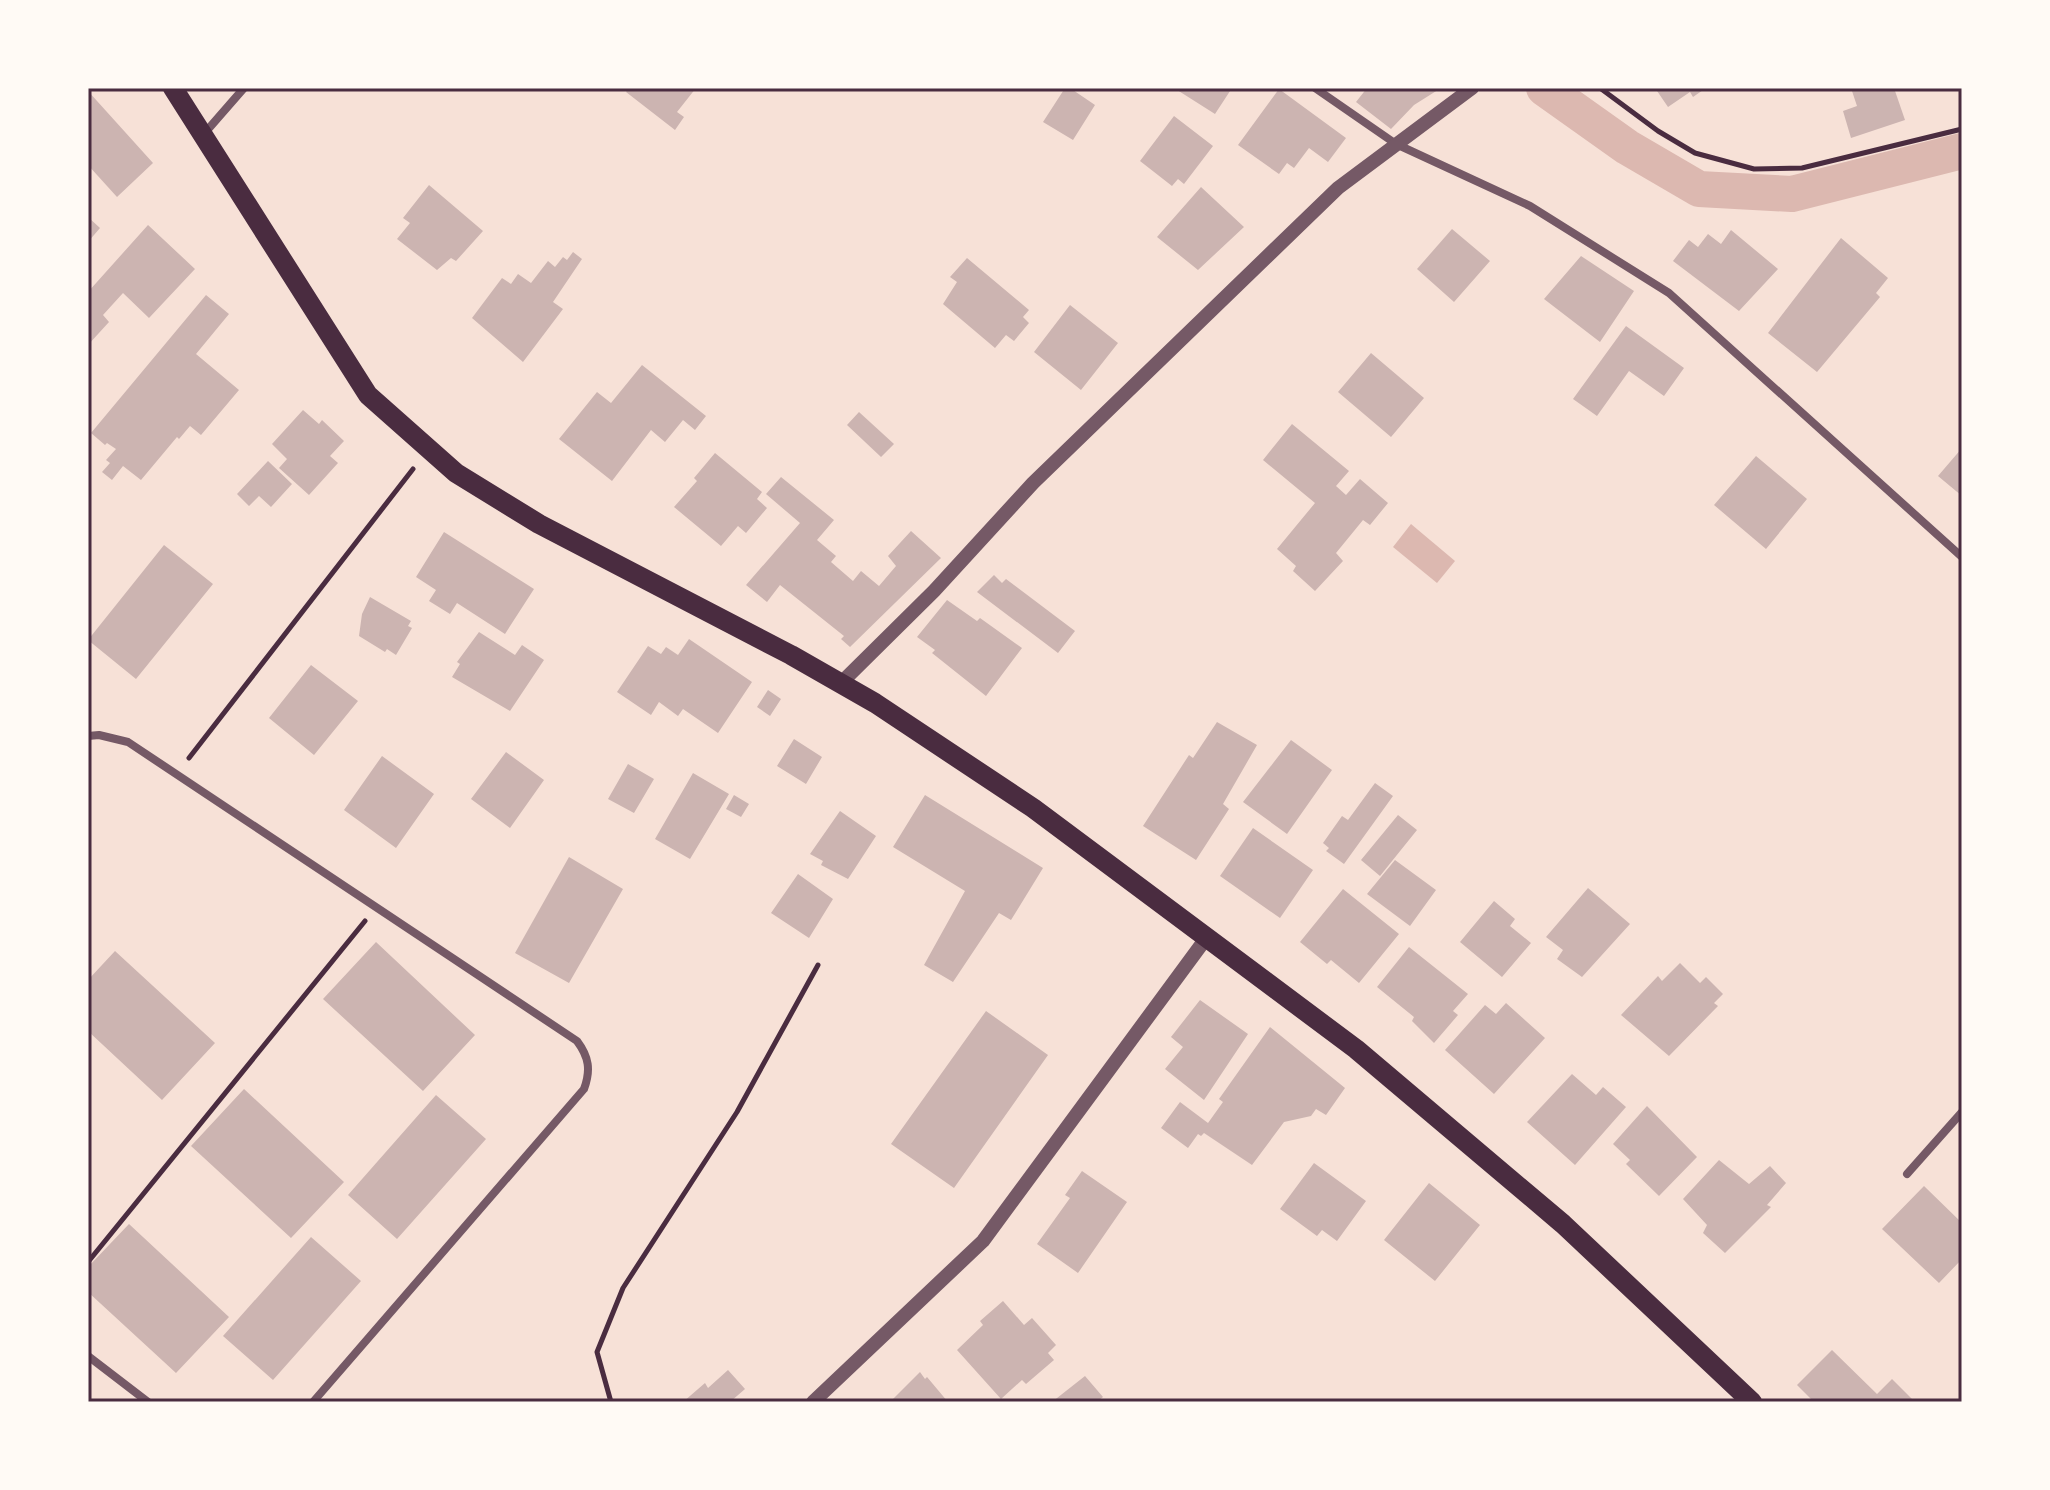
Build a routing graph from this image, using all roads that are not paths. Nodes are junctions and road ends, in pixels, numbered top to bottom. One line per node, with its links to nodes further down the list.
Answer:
1 (173, 88): 5 (main road)
2 (244, 88): 5 (street)
3 (1315, 88): 6 (street)
4 (1472, 88): 6 (street)
5 (203, 135): 8 (main road)
6 (1396, 144): 7 (street); 8 (street)
7 (1962, 557)
8 (841, 683): 10 (main road)
9 (88, 736): 15 (street)
10 (1207, 937): 16 (street); 17 (main road)
11 (1962, 1112): 12 (street)
12 (1907, 1174)
13 (88, 1356): 14 (street)
14 (148, 1402)
15 (313, 1402)
16 (813, 1402)
17 (1752, 1402)

